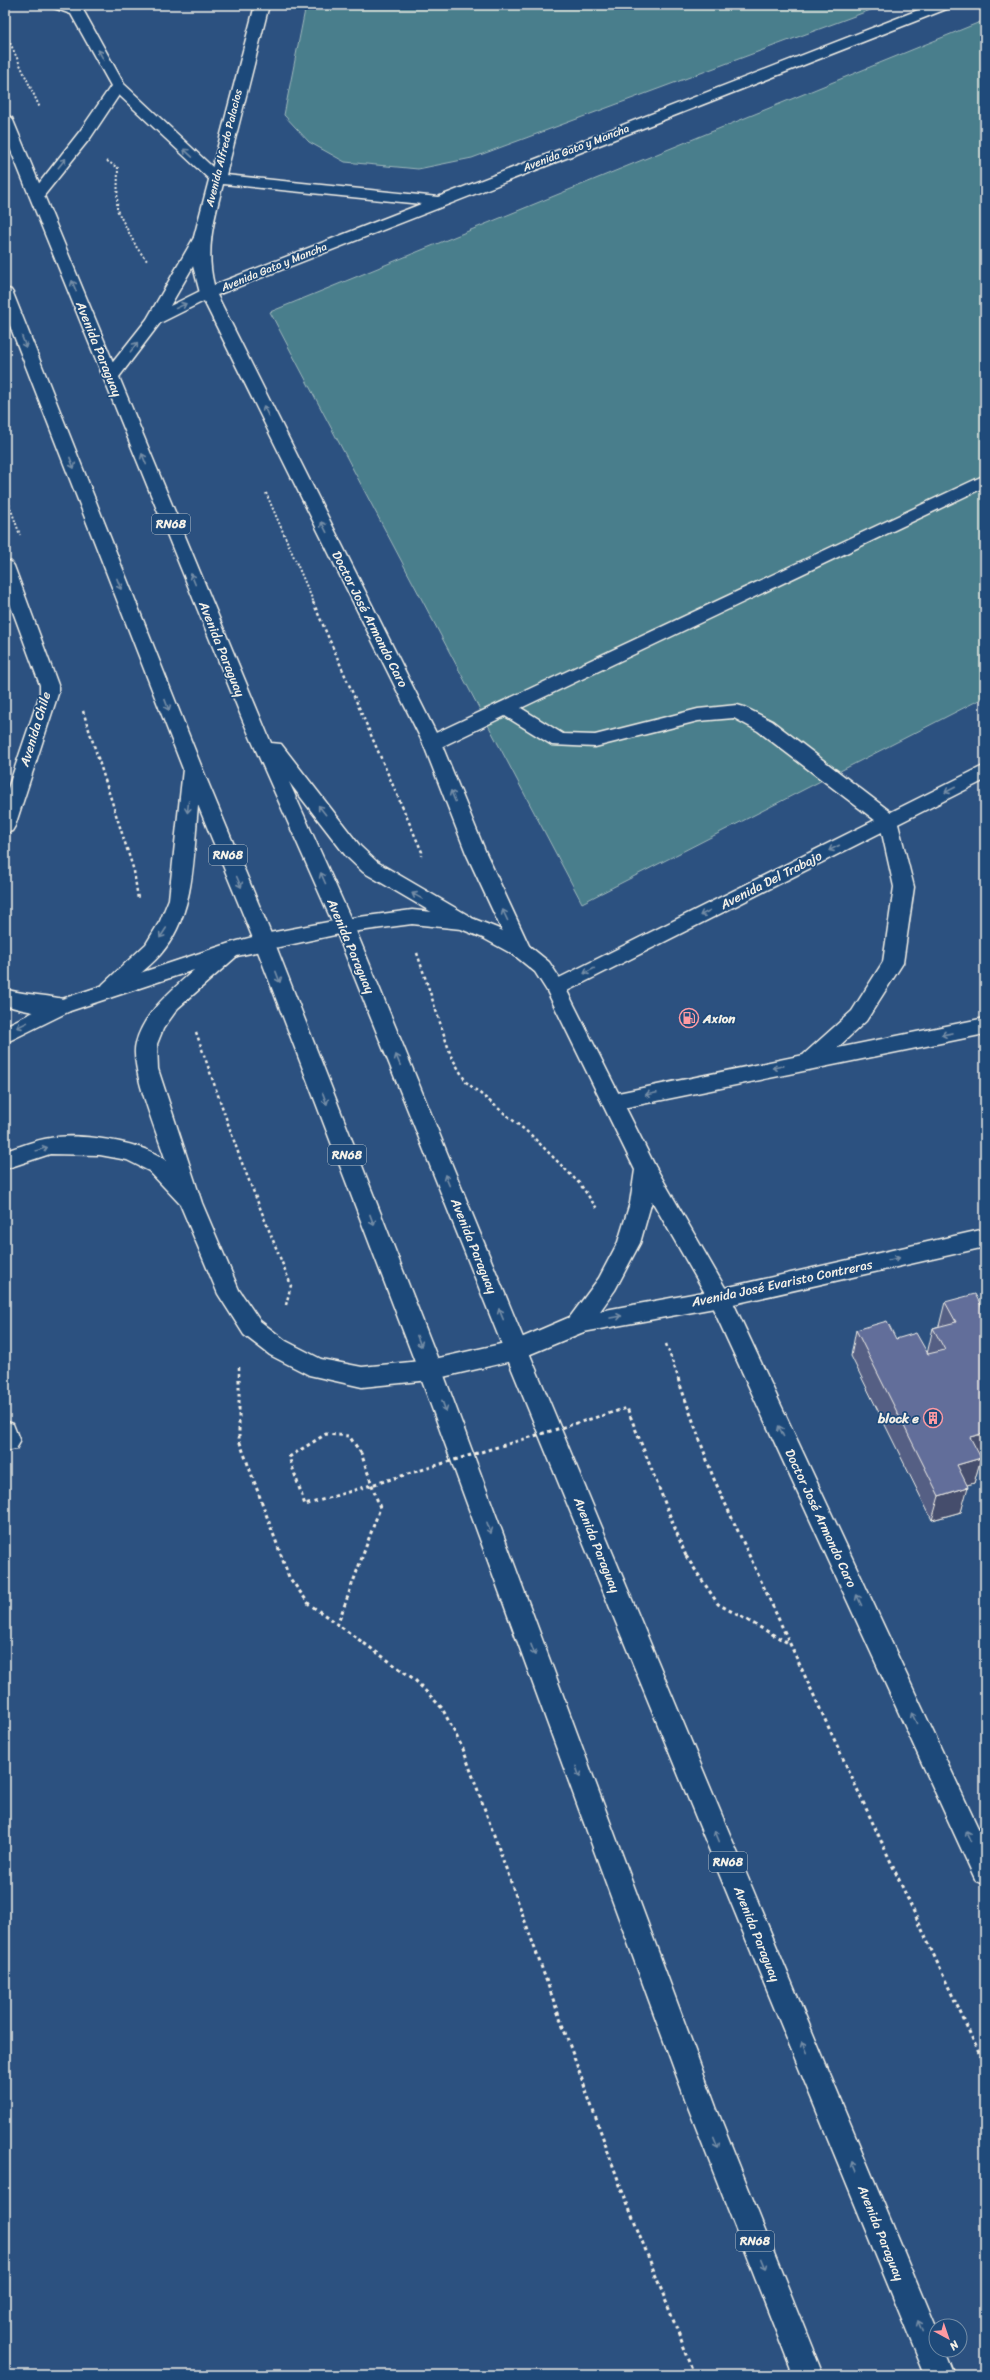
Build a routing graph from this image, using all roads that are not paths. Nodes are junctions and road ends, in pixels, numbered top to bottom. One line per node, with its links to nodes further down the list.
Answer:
1 (59, 5): 4 (main road, one-way to 1)
2 (262, 5): 6 (main road, Avenida Alfredo Palacios)
3 (944, 5): 8 (main road, Avenida Gato y Mancha)
4 (118, 86): 6 (main road, one-way to 4); 7 (main road, one-way to 4)
5 (5, 118): 7 (main road, Avenida Paraguay / RN68)
6 (217, 179): 8 (main road); 9 (main road, Avenida Alfredo Palacios)
7 (38, 194): 13 (main road, Avenida Paraguay / RN68, one-way to 7)
8 (439, 202): 11 (main road, Avenida Gato y Mancha)
9 (202, 237): 11 (main road, Avenida Alfredo Palacios); 12 (main road)
10 (5, 293): 19 (main road, RN68, one-way to 19)
11 (208, 293): 12 (main road, Avenida Gato y Mancha, one-way to 11); 18 (main road, Doctor José Armando Caro, one-way to 11)
12 (154, 320): 13 (main road, one-way to 12)
13 (110, 378): 17 (main road, Avenida Paraguay / RN68, one-way to 13)
14 (985, 480): 16 (main road)
15 (5, 566): 22 (main road, Avenida Chile)
16 (506, 708): 18 (main road); 21 (main road)
17 (252, 721): 23 (main road, one-way to 17); 24 (main road, Avenida Paraguay / RN68, one-way to 17)
18 (432, 743): 27 (main road, Doctor José Armando Caro, one-way to 18)
19 (192, 768): 25 (main road, RN68, one-way to 25); 29 (main road, one-way to 29)
20 (985, 772): 21 (main road, Avenida Del Trabajo, one-way to 21)
21 (889, 821): 28 (main road, Avenida Del Trabajo, one-way to 28); 34 (main road)
22 (5, 826)
23 (464, 922): 24 (main road); 27 (main road, Doctor José Armando Caro)
24 (344, 926): 25 (main road); 42 (main road, Avenida Paraguay / RN68, one-way to 24)
25 (264, 941): 26 (main road); 43 (main road, RN68, one-way to 43)
26 (230, 950): 29 (main road); 38 (main road)
27 (521, 950): 28 (main road, Doctor José Armando Caro)
28 (556, 988): 35 (main road, Doctor José Armando Caro)
29 (110, 989): 31 (main road)
30 (5, 997): 31 (main road)
31 (63, 1006): 33 (main road, one-way to 33)
32 (985, 1026): 34 (main road, one-way to 34)
33 (5, 1035)
34 (811, 1060): 35 (main road, one-way to 35)
35 (613, 1102): 37 (main road, Doctor José Armando Caro)
36 (5, 1160): 38 (main road, one-way to 38)
37 (646, 1170): 40 (main road, Doctor José Armando Caro); 41 (main road)
38 (191, 1203): 43 (main road)
39 (985, 1238): 40 (main road, Avenida José Evaristo Contreras, one-way to 39)
40 (720, 1298): 41 (main road, Avenida José Evaristo Contreras, one-way to 40); 44 (main road, Doctor José Armando Caro, one-way to 40)
41 (578, 1324): 42 (main road)
42 (516, 1350): 43 (main road); 46 (main road, Avenida Paraguay / RN68, one-way to 42)
43 (430, 1370): 45 (main road, RN68, one-way to 45)
44 (985, 1872)
45 (808, 2375)
46 (940, 2375)

